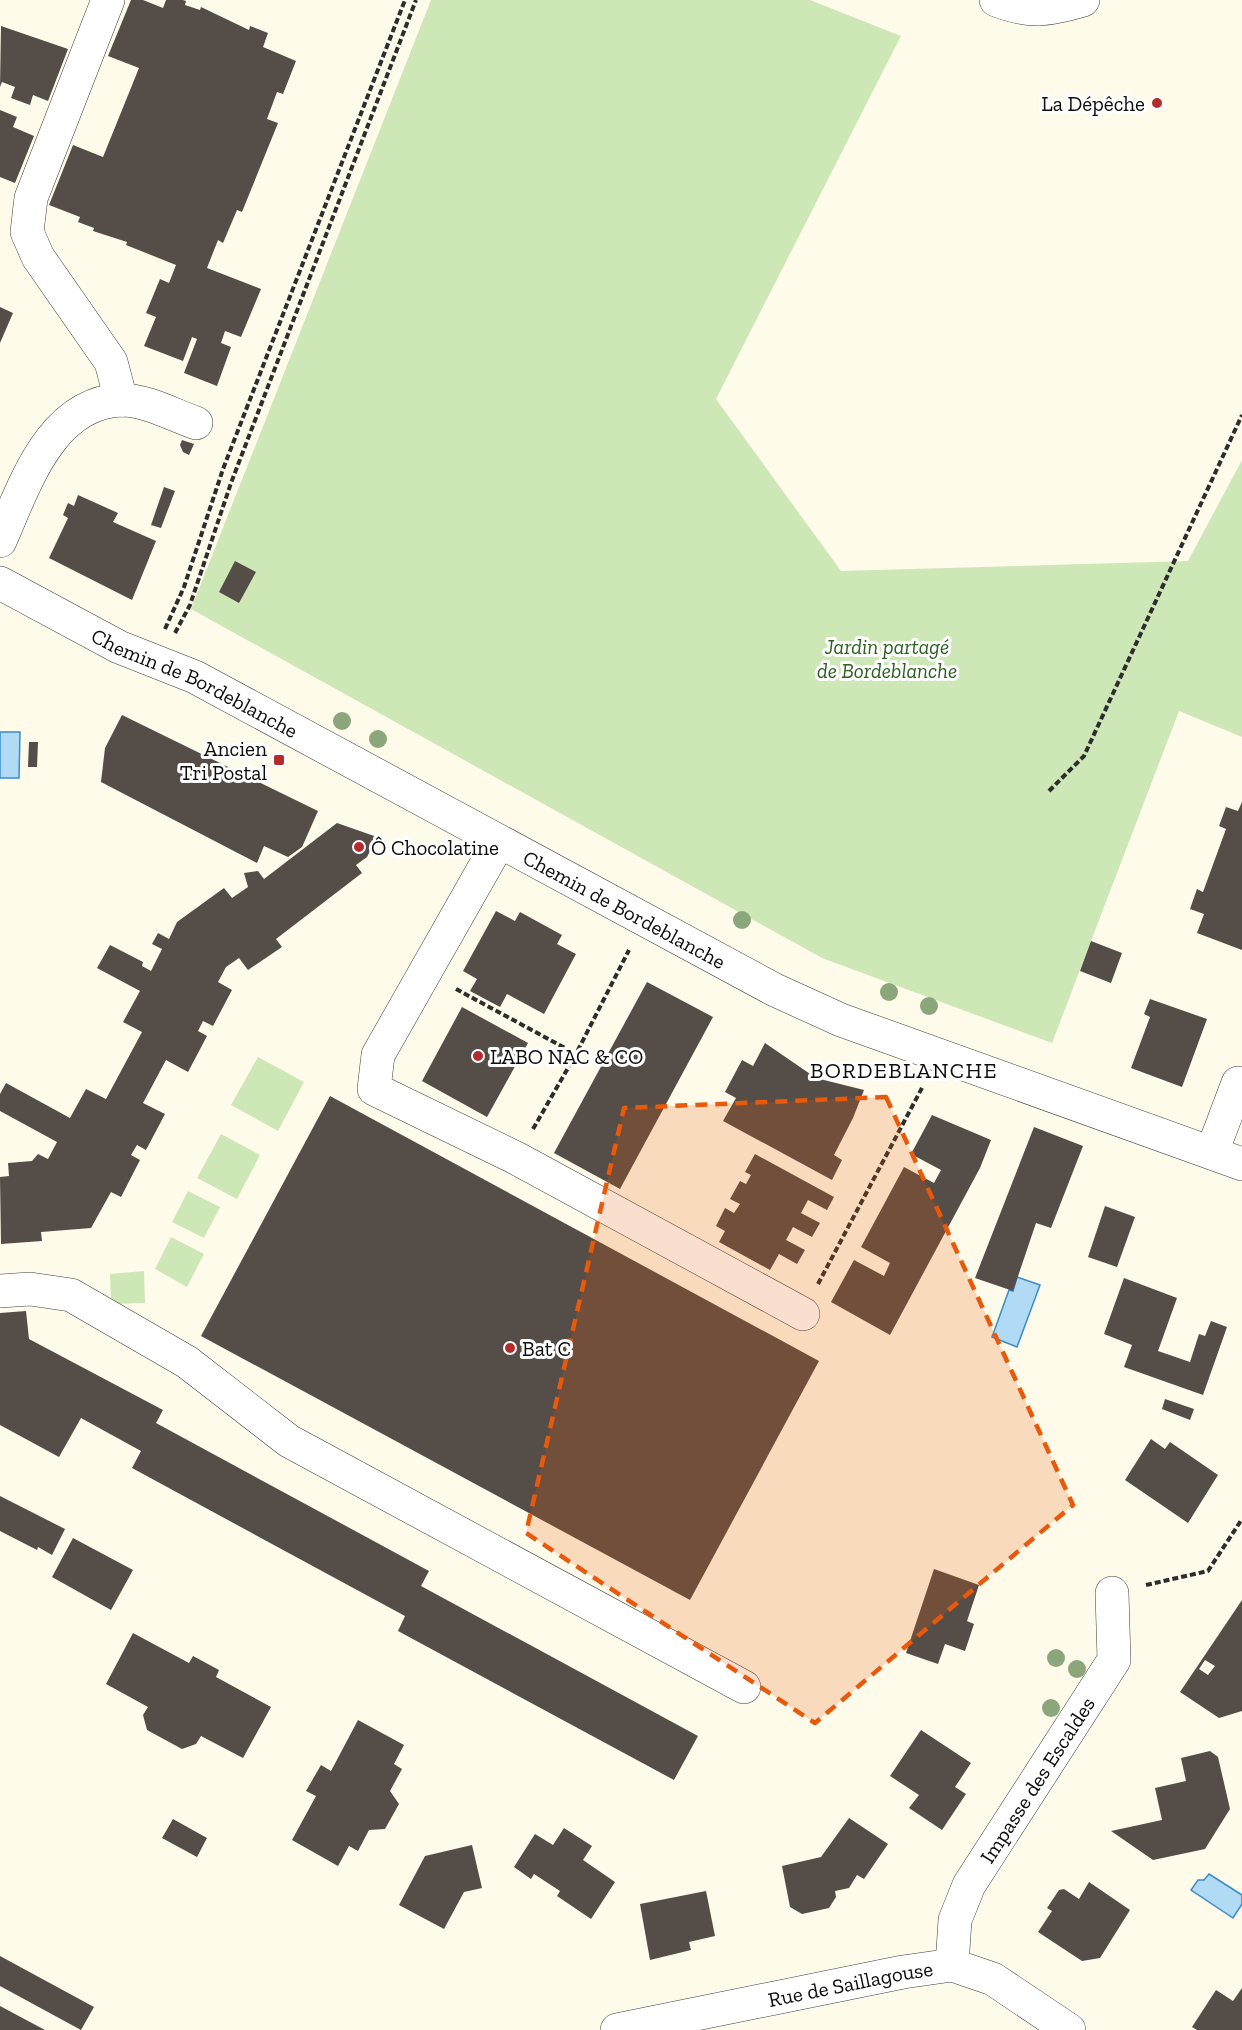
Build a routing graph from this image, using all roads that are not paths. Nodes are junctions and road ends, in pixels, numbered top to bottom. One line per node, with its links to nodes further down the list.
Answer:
1 (108, 0): 4 (street)
2 (996, 0): 3 (street)
3 (1083, 0)
4 (121, 400): 5 (street); 6 (street)
5 (196, 423)
6 (0, 541)
7 (0, 583): 8 (street, Chemin de Bordeblanche)
8 (499, 843): 10 (street, Chemin de Bordeblanche); 12 (street)
9 (1238, 1083): 10 (street)
10 (1227, 1158)
11 (0, 1291): 14 (street)
12 (803, 1314)
13 (1112, 1593): 15 (street, Impasse des Escaldes)
14 (744, 1687)
15 (952, 1965): 16 (street, Rue de Saillagouse); 17 (street, Rue de Saillagouse)
16 (617, 2030)
17 (1069, 2030)

